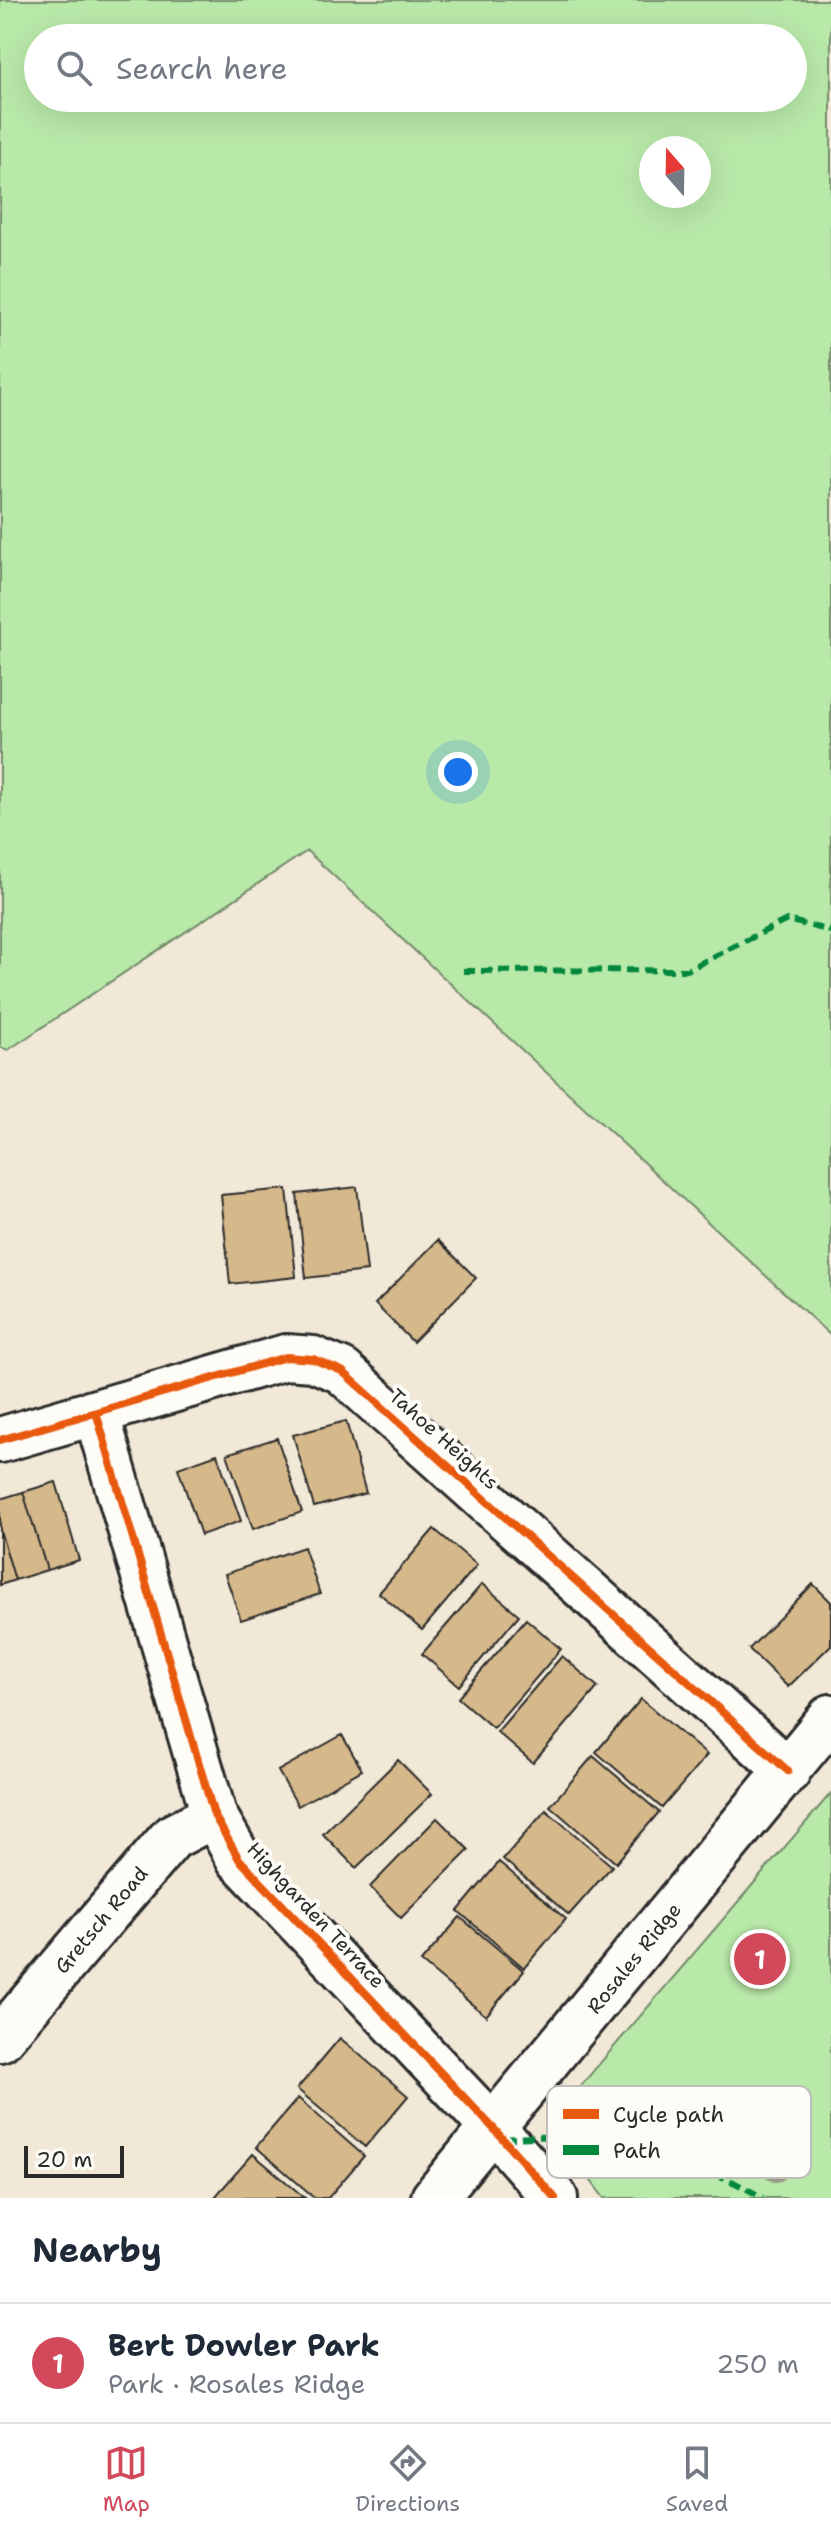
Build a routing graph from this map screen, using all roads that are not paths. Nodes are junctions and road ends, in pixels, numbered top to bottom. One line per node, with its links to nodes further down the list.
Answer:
1 (96, 1412): 2 (street, Tahoe Heights); 4 (street, Tahoe Heights); 5 (street, Highgarden Terrace)
2 (0, 1440)
3 (831, 1717): 4 (street, Rosales Ridge)
4 (788, 1771): 7 (street, Rosales Ridge)
5 (214, 1815): 6 (street, Gretsch Road); 7 (street, Highgarden Terrace)
6 (0, 2039)
7 (494, 2129): 8 (street, Rosales Ridge); 9 (street, Highgarden Terrace)
8 (434, 2198)
9 (555, 2198)

